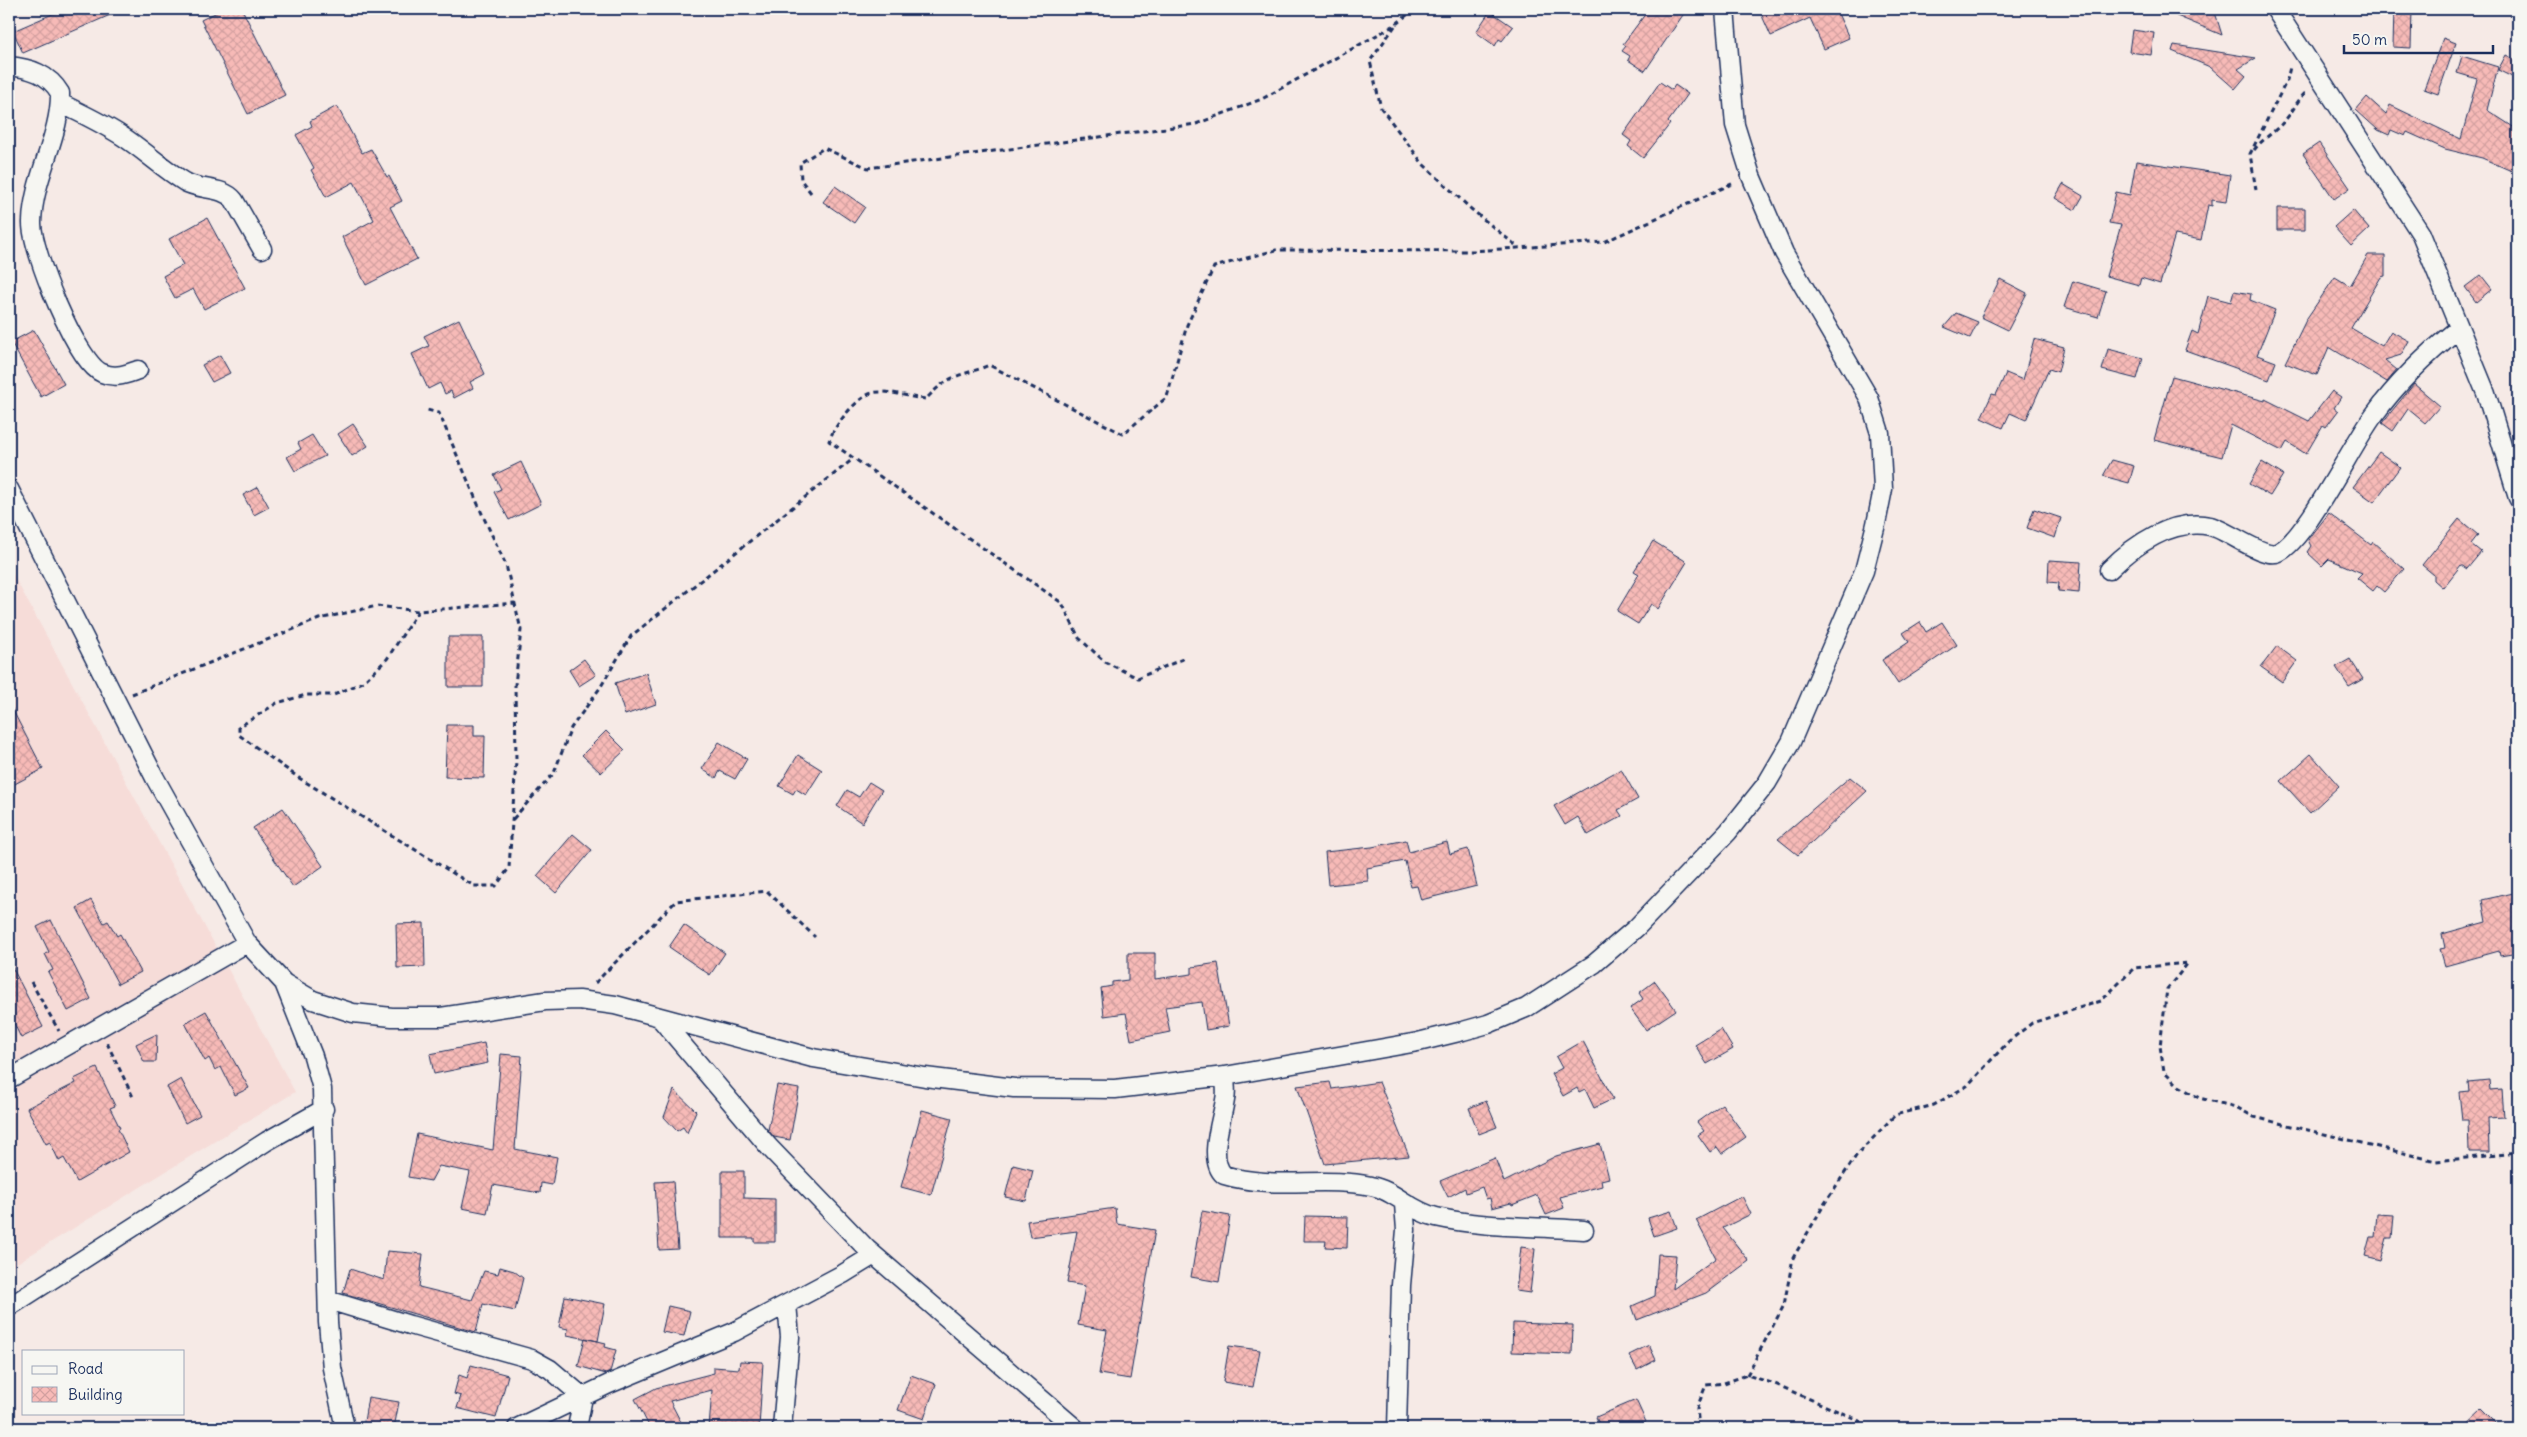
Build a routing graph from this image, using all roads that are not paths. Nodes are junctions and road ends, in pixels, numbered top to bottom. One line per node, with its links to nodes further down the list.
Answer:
1 (1725, 9): 14 (street)
2 (2275, 9): 6 (street)
3 (9, 66): 4 (street)
4 (60, 103): 5 (street); 7 (street)
5 (262, 249)
6 (2459, 328): 9 (street); 10 (street)
7 (138, 370)
8 (9, 489): 11 (street)
9 (2518, 498)
10 (2109, 570)
11 (247, 943): 12 (street); 15 (street)
12 (284, 983): 13 (street); 16 (street)
13 (659, 1017): 14 (street); 19 (street)
14 (1225, 1076): 17 (street)
15 (9, 1079)
16 (324, 1109): 20 (street); 22 (street)
17 (1404, 1204): 18 (street); 29 (street)
18 (1584, 1230)
19 (874, 1255): 21 (street); 28 (street)
20 (328, 1300): 23 (street); 24 (street)
21 (787, 1304): 23 (street); 27 (street)
22 (9, 1306)
23 (583, 1397): 25 (street); 26 (street)
24 (344, 1428)
25 (517, 1428)
26 (577, 1428)
27 (782, 1428)
28 (1075, 1428)
29 (1396, 1428)

